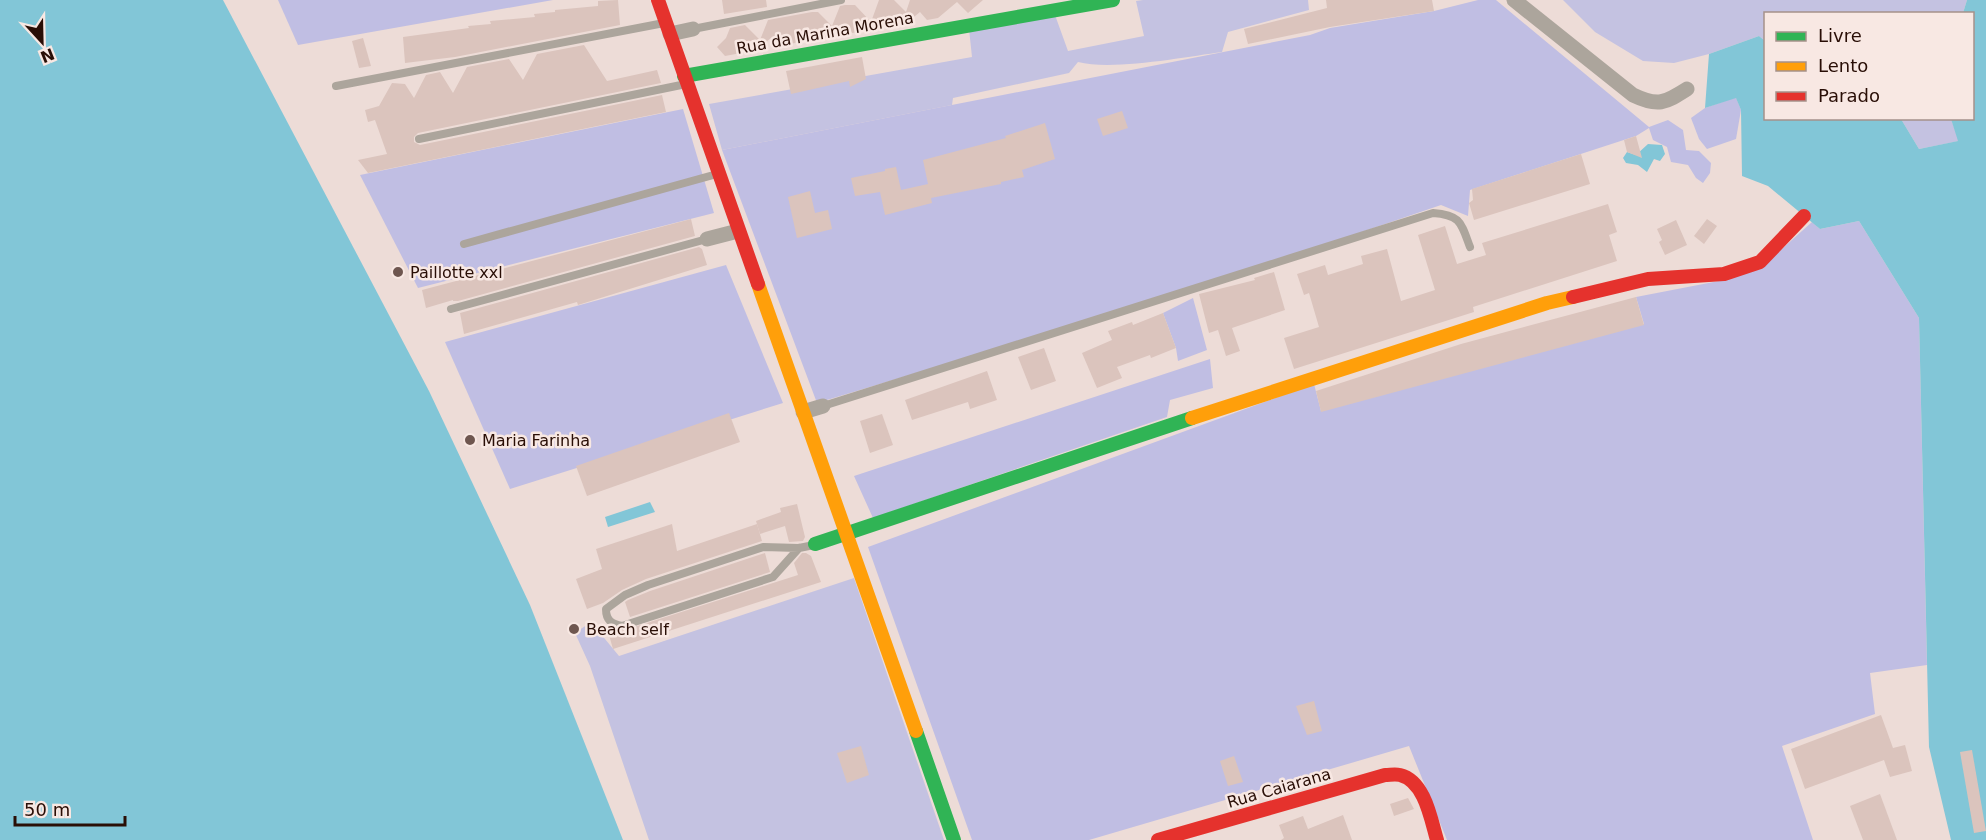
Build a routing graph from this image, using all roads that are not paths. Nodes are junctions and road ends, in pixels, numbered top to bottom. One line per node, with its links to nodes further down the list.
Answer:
1 (658, 0): 5 (street)
2 (842, 0): 6 (lane)
3 (1113, 0): 7 (street, Rua da Marina Morena)
4 (1514, 0): 9 (street)
5 (668, 28): 6 (street); 7 (street); 8 (lane)
6 (693, 29)
7 (686, 80): 10 (lane); 11 (street)
8 (336, 86)
9 (1687, 89)
10 (419, 139)
11 (718, 174): 13 (street); 15 (lane)
12 (1804, 216): 20 (street)
13 (738, 231): 14 (street); 19 (street)
14 (707, 240): 17 (lane)
15 (464, 244)
16 (1470, 247): 18 (lane)
17 (452, 309)
18 (824, 406): 19 (street)
19 (803, 412): 20 (street)
20 (846, 535): 21 (street); 23 (street)
21 (815, 544): 22 (lane)
22 (799, 548): 22 (lane)
23 (954, 840)
24 (1158, 840): 25 (street, Rua Caiarana)
25 (1437, 840)

